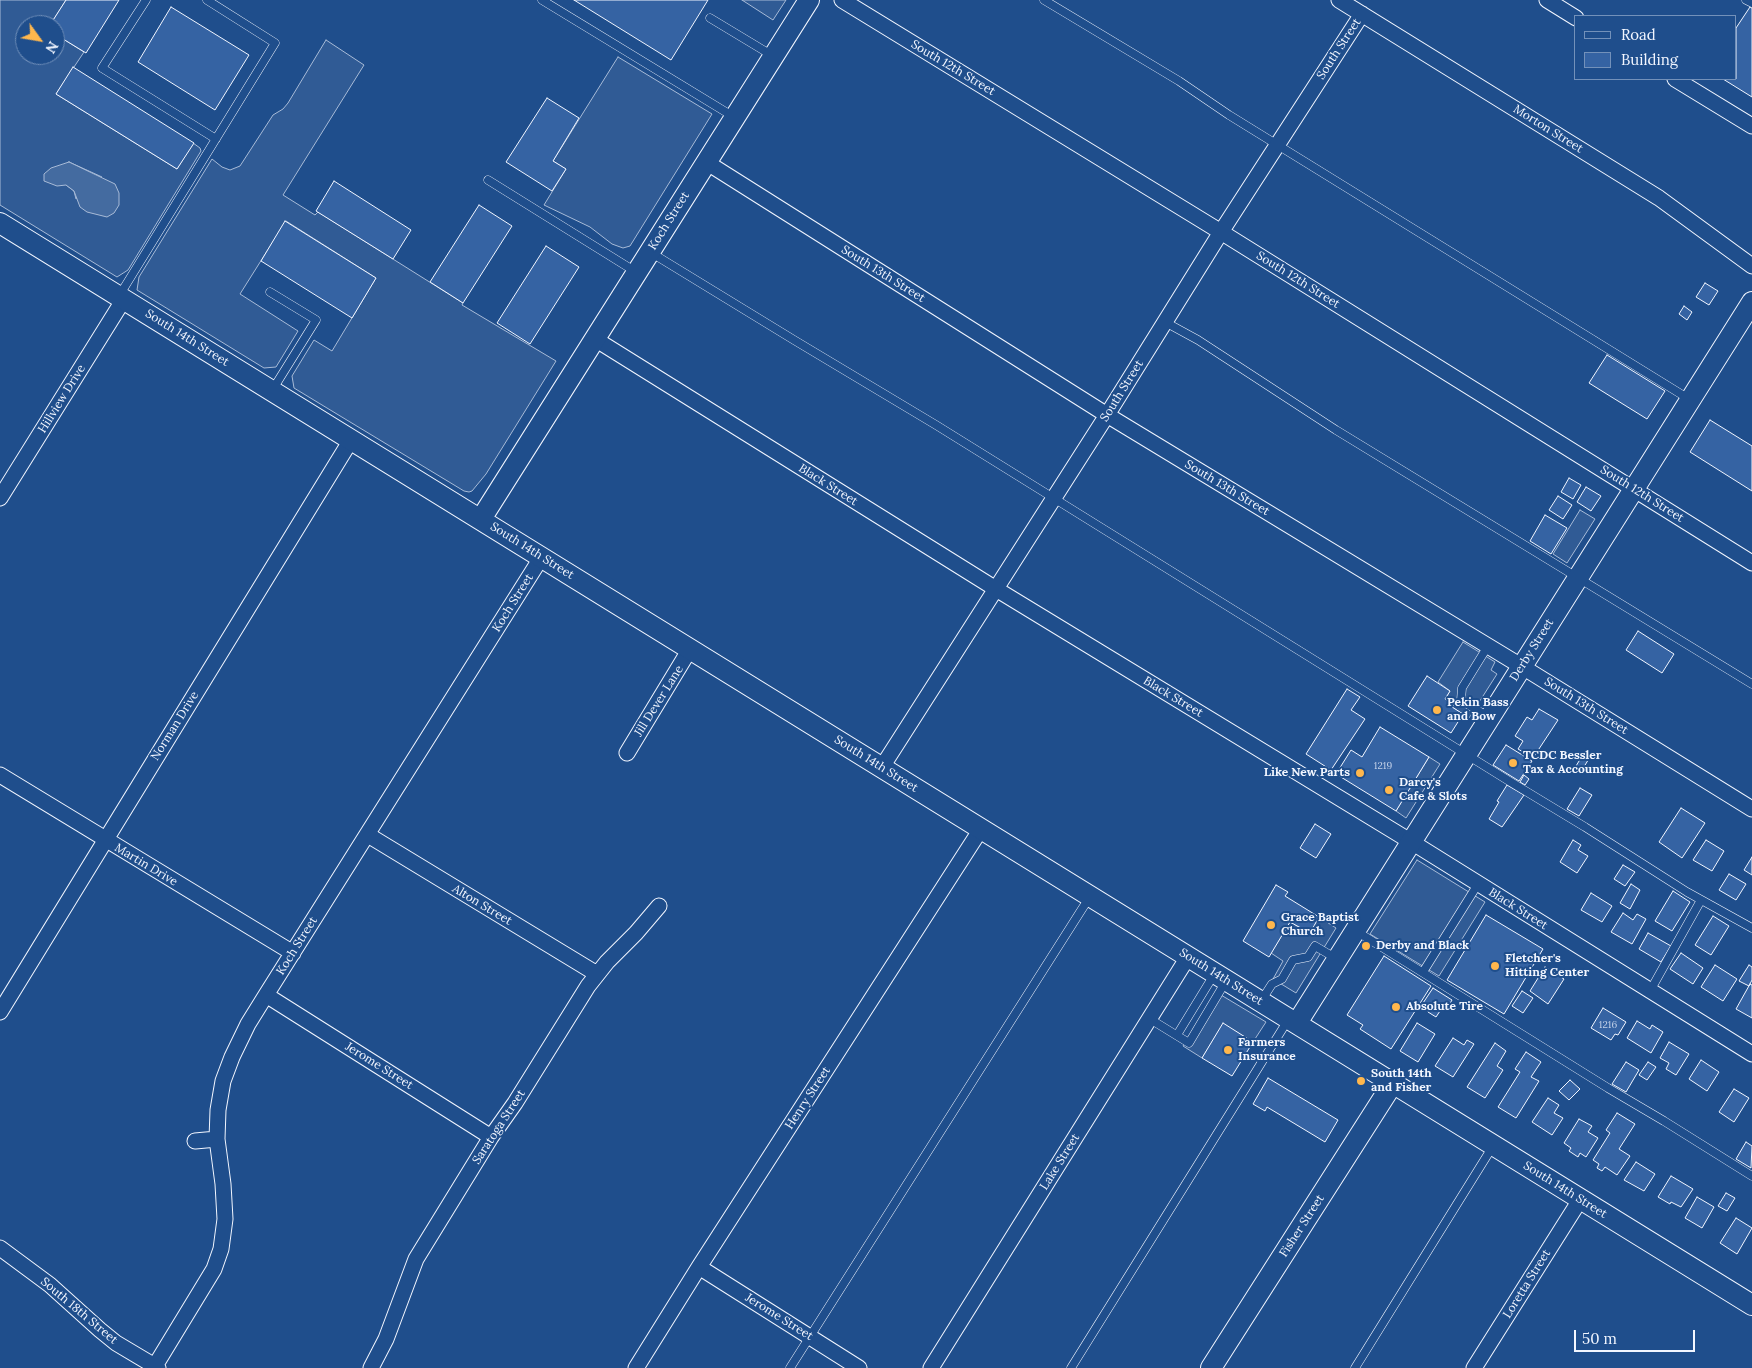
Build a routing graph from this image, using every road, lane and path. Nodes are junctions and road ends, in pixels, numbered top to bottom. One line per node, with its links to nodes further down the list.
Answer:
1 (146, 0): 18 (lane)
2 (207, 0): 18 (lane)
3 (542, 0): 16 (lane)
4 (809, 0): 14 (main road, Koch Street)
5 (842, 0): 23 (street, South 12th Street)
6 (1044, 0): 19 (lane)
7 (1339, 0): 11 (street, Morton Street)
8 (1547, 0): 12 (street)
9 (1746, 0): 10 (lane)
10 (1752, 4)
11 (1362, 14): 19 (street, South Street); 25 (street, Morton Street)
12 (1574, 17)
13 (710, 18): 14 (lane)
14 (773, 56): 16 (main road, Koch Street)
15 (1677, 80): 17 (street)
16 (734, 118): 20 (main road, Koch Street)
17 (1752, 126)
18 (216, 139): 28 (lane)
19 (1278, 144): 23 (street, South Street); 33 (lane)
20 (706, 162): 24 (main road, Koch Street); 34 (street, South 13th Street)
21 (488, 180): 26 (lane)
22 (0, 223): 28 (main road, South 14th Street)
23 (1221, 232): 30 (street, South Street); 36 (street, South 12th Street)
24 (650, 251): 26 (main road, Koch Street); 38 (lane)
25 (1752, 266)
26 (636, 272): 31 (main road, Koch Street)
27 (270, 292): 32 (lane)
28 (122, 298): 32 (main road, South 14th Street); 37 (street, Hillview Drive)
29 (1752, 302): 33 (main road, Derby Street)
30 (1165, 322): 34 (street, South Street); 42 (lane)
31 (594, 339): 39 (main road, Koch Street); 43 (street, Black Street)
32 (272, 391): 35 (main road, South 14th Street)
33 (1690, 400): 36 (main road, Derby Street)
34 (1107, 415): 38 (street, South Street); 44 (street, South 13th Street)
35 (351, 440): 39 (main road, South 14th Street); 56 (street, Norman Drive)
36 (1633, 489): 41 (street, South 12th Street); 42 (main road, Derby Street)
37 (0, 498)
38 (1054, 498): 43 (street, South Street); 50 (lane)
39 (481, 519): 40 (main road, South 14th Street)
40 (542, 558): 45 (main road, South 14th Street); 55 (street, Koch Street)
41 (1752, 563)
42 (1578, 577): 46 (main road, Derby Street); 47 (lane)
43 (996, 589): 51 (street, South Street); 57 (street, Black Street)
44 (1488, 646): 46 (street, South 13th Street); 48 (lane)
45 (690, 649): 49 (street, Jill Dever Lane); 51 (main road, South 14th Street)
46 (1521, 666): 48 (main road, Derby Street); 53 (street, South 13th Street)
47 (1752, 684)
48 (1489, 718): 50 (main road, Derby Street)
49 (627, 753)
50 (1466, 754): 57 (main road, Derby Street); 60 (lane)
51 (882, 767): 54 (main road, South 14th Street)
52 (0, 775): 56 (street, Martin Drive)
53 (1752, 809)
54 (981, 829): 59 (main road, South 14th Street); 86 (street, Henry Street)
55 (368, 835): 64 (street, Koch Street); 68 (street, Alton Street)
56 (105, 840): 64 (street, Martin Drive); 73 (street, Norman Drive)
57 (1410, 841): 58 (street, Black Street); 63 (main road, Derby Street)
58 (1478, 884): 67 (lane); 70 (street, Black Street)
59 (1090, 896): 65 (main road, South 14th Street); 88 (lane)
60 (1701, 900): 62 (lane); 70 (lane)
61 (659, 906): 68 (street, Saratoga Street)
62 (1752, 928)
63 (1355, 930): 66 (main road, Derby Street); 67 (lane)
64 (293, 953): 71 (street, Koch Street)
65 (1188, 957): 69 (main road, South 14th Street); 74 (street, Lake Street)
66 (1337, 959): 72 (lane); 75 (main road, Derby Street)
67 (1423, 972): 83 (lane)
68 (597, 974): 79 (street, Saratoga Street)
69 (1221, 977): 72 (main road, South 14th Street); 76 (lane); 76 (lane)
70 (1650, 990): 77 (street, Black Street)
71 (266, 996): 79 (street, Jerome Street); 80 (street, Koch Street)
72 (1261, 1001): 75 (main road, South 14th Street)
73 (0, 1012)
74 (1150, 1019): 76 (lane); 94 (street, Lake Street)
75 (1293, 1021): 78 (main road, South 14th Street); 95 (lane)
76 (1177, 1035)
77 (1752, 1054)
78 (1393, 1083): 82 (main road, South 14th Street); 96 (main road, Fisher Street)
79 (491, 1137): 90 (street, Saratoga Street)
80 (217, 1139): 81 (street); 89 (street, Koch Street)
81 (195, 1141)
82 (1493, 1146): 84 (main road, South 14th Street); 97 (lane)
83 (1752, 1176)
84 (1580, 1200): 87 (main road, South 14th Street); 98 (street, Loretta Street)
85 (2, 1250): 89 (street, South 18th Street)
86 (699, 1267): 88 (street, Jerome Street); 91 (street, Henry Street)
87 (1752, 1305)
88 (810, 1336): 92 (lane); 93 (street, Jerome Street)
89 (157, 1367)
90 (372, 1368)
91 (636, 1368)
92 (790, 1368)
93 (859, 1368)
94 (931, 1368)
95 (1071, 1368)
96 (1211, 1368)
97 (1354, 1368)
98 (1474, 1368)

